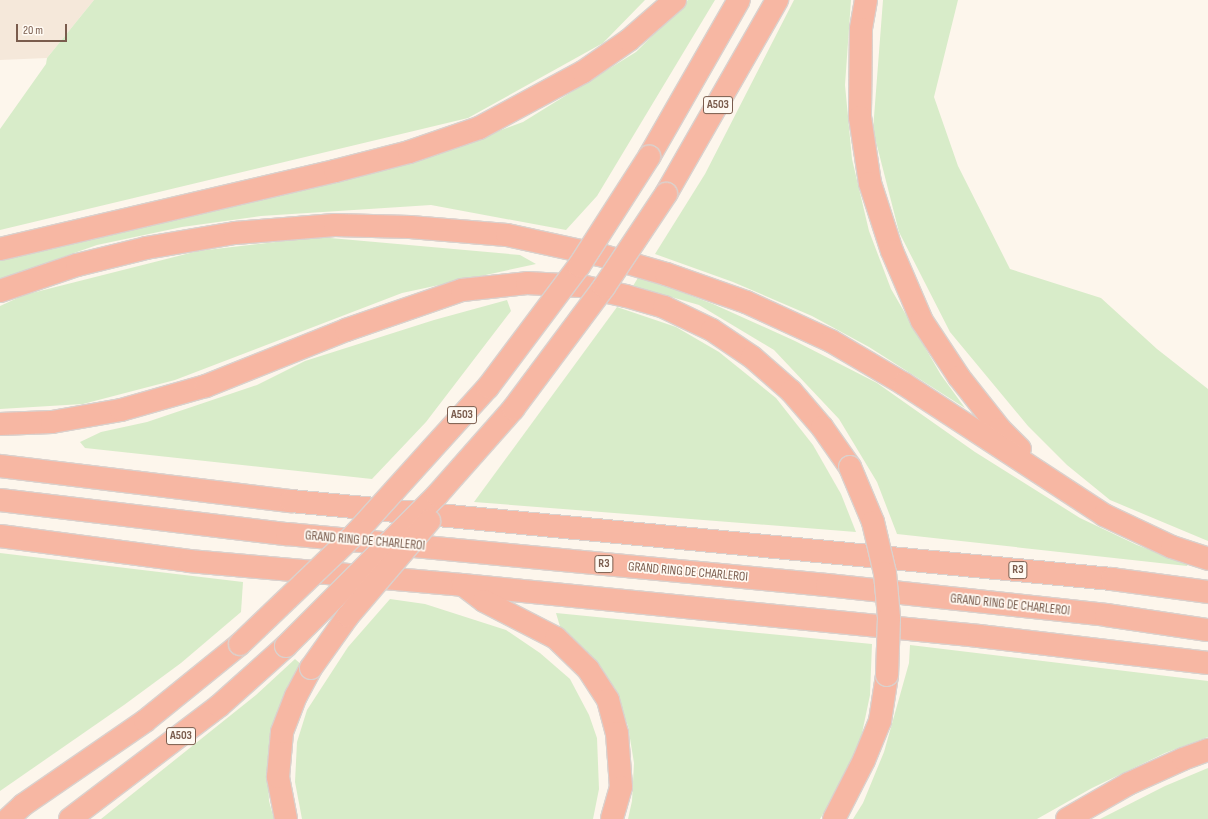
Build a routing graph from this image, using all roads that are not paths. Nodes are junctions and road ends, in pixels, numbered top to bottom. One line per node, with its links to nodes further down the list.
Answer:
1 (675, 0): 5 (highway)
2 (739, 0): 19 (highway, A503, bridge)
3 (777, 0): 10 (highway, A503, bridge)
4 (866, 0): 9 (highway)
5 (0, 249)
6 (0, 291): 9 (highway)
7 (0, 424): 24 (highway, bridge)
8 (0, 466): 15 (highway, R3)
9 (1056, 485): 13 (highway)
10 (436, 495): 21 (highway, A503, bridge); 22 (highway, bridge)
11 (0, 500): 16 (highway, GRAND RING DE CHARLEROI / R3)
12 (0, 536): 14 (highway)
13 (1208, 559)
14 (462, 584): 17 (highway); 23 (highway)
15 (1208, 592)
16 (1208, 630)
17 (1208, 663)
18 (1208, 750): 25 (highway)
19 (16, 812): 20 (highway)
20 (0, 814)
21 (70, 819)
22 (286, 819)
23 (612, 819)
24 (834, 819)
25 (1067, 819)

